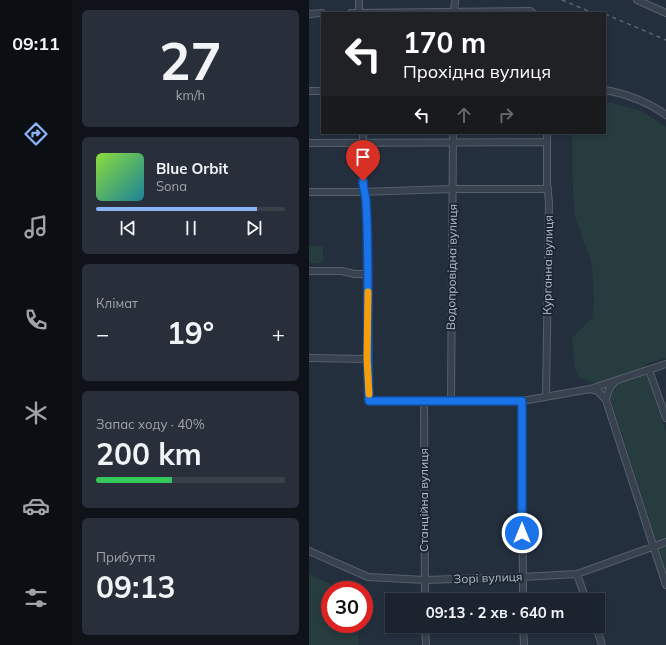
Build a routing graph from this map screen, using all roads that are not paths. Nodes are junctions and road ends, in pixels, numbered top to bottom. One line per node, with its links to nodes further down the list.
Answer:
1 (359, 0): 4 (street)
2 (455, 0): 5 (street)
3 (637, 0): 7 (street)
4 (359, 12)
5 (454, 12)
6 (321, 13): 8 (street)
7 (666, 13)
8 (309, 14)
9 (606, 90): 12 (street)
10 (309, 91): 11 (street)
11 (321, 91)
12 (666, 115)
13 (363, 134): 19 (street)
14 (453, 134): 16 (street, Водопровідна вулиця)
15 (547, 134): 17 (street, Курганна вулиця)
16 (453, 142): 17 (street); 19 (street); 20 (street, Водопровідна вулиця)
17 (546, 142): 21 (street, Курганна вулиця)
18 (309, 143): 19 (street)
19 (363, 143): 23 (street)
20 (452, 189): 21 (street); 23 (street); 35 (street, Водопровідна вулиця)
21 (548, 189): 32 (street, Курганна вулиця)
22 (309, 192): 23 (street)
23 (365, 192): 25 (street)
24 (309, 271): 25 (street)
25 (368, 274): 27 (street)
26 (309, 358): 27 (street)
27 (367, 359): 34 (street)
28 (666, 364): 29 (street)
29 (649, 370): 30 (street); 37 (street)
30 (617, 380): 31 (street); 33 (street)
31 (590, 389): 32 (street); 33 (street)
32 (546, 396): 36 (street)
33 (606, 400): 39 (street)
34 (424, 401): 35 (street); 43 (street, Станційна вулиця)
35 (451, 401): 36 (street)
36 (522, 401): 42 (street)
37 (666, 418)
38 (666, 542): 39 (street, Зорі вулиця)
39 (653, 547): 41 (street, Зорі вулиця); 44 (street)
40 (309, 551): 43 (street, Зорі вулиця)
41 (577, 574): 42 (street, Зорі вулиця); 47 (street)
42 (522, 577): 43 (street, Зорі вулиця); 46 (street)
43 (425, 580): 45 (street, Станційна вулиця)
44 (666, 585)
45 (425, 593)
46 (523, 593)
47 (584, 593)
48 (425, 633): 51 (street)
49 (523, 633): 52 (street)
50 (598, 633): 53 (street)
51 (425, 645)
52 (524, 645)
53 (602, 645)

